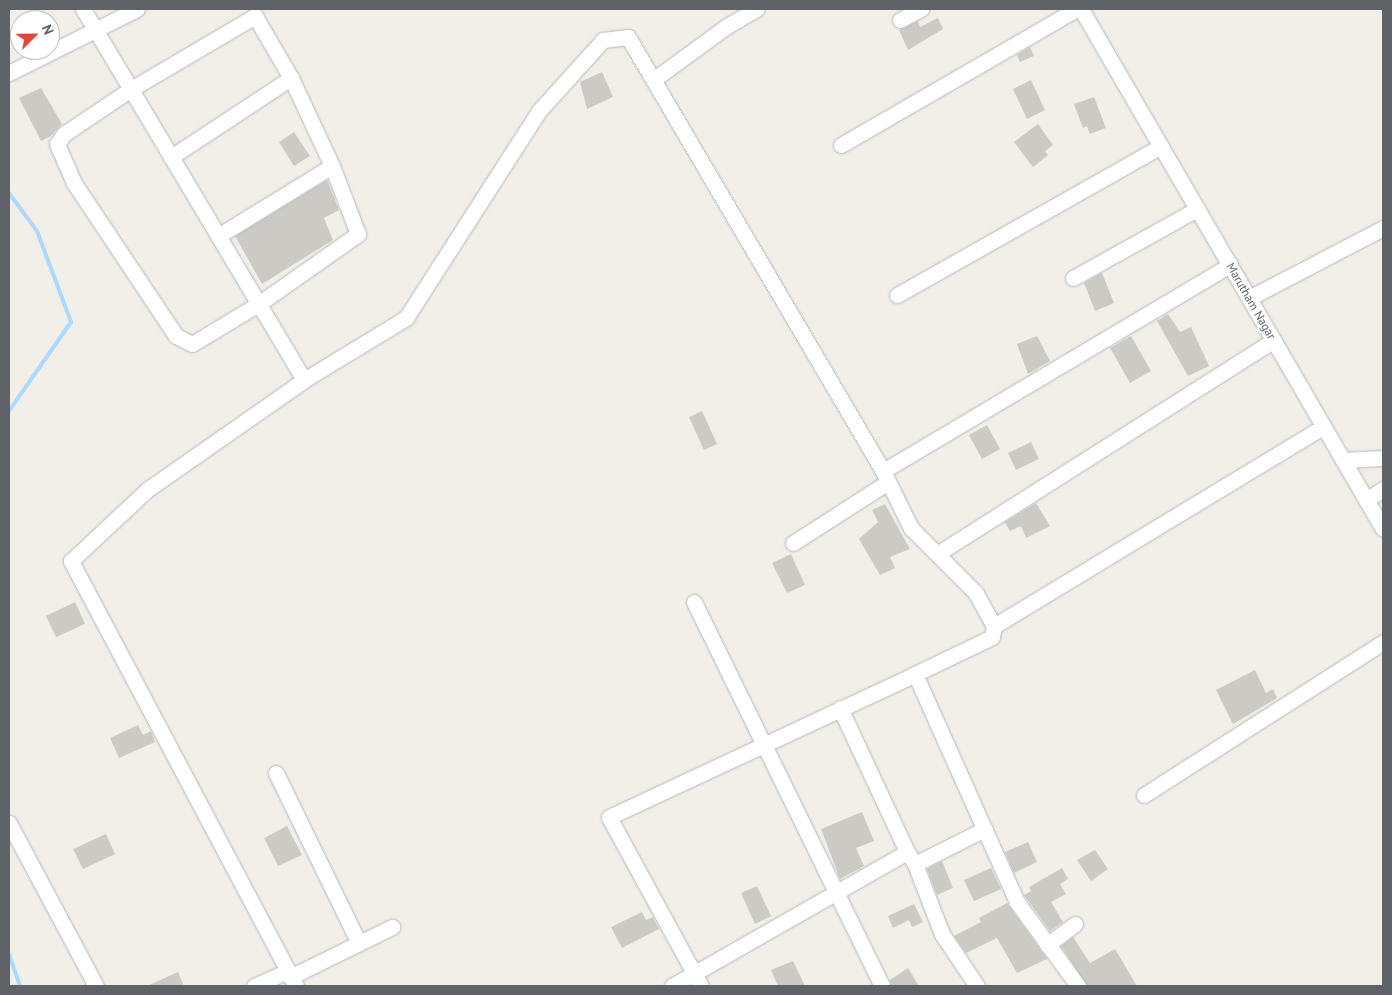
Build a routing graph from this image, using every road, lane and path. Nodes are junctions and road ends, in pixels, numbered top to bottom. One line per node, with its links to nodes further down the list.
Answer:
1 (83, 9): 8 (street)
2 (137, 9): 8 (street)
3 (756, 9): 11 (street)
4 (921, 9): 7 (street)
5 (1077, 9): 13 (street)
6 (1082, 9): 14 (street, Marutham Nagar)
7 (900, 20)
8 (96, 30): 9 (street); 12 (street)
9 (9, 73)
10 (292, 78): 12 (street); 15 (street); 16 (street)
11 (653, 80): 26 (street); 30 (street)
12 (131, 89): 15 (street); 24 (street)
13 (841, 145)
14 (1161, 146): 17 (street, Marutham Nagar); 22 (street)
15 (171, 157): 19 (street)
16 (332, 166): 19 (street); 24 (street)
17 (1197, 209): 20 (street, Marutham Nagar); 21 (street)
18 (1383, 228): 23 (street)
19 (218, 236): 24 (street)
20 (1230, 265): 23 (street, Marutham Nagar); 30 (street)
21 (1073, 278)
22 (897, 295)
23 (1249, 298): 25 (street, Marutham Nagar)
24 (260, 303): 26 (street)
25 (1274, 340): 27 (street, Marutham Nagar); 35 (street)
26 (304, 380): 52 (street)
27 (1324, 426): 29 (street, Marutham Nagar); 37 (street)
28 (1383, 458): 29 (street)
29 (1343, 460): 32 (street, Marutham Nagar)
30 (886, 477): 34 (street); 35 (street)
31 (1383, 489): 32 (street)
32 (1366, 500): 33 (street, Marutham Nagar)
33 (1383, 530)
34 (793, 543)
35 (938, 554): 37 (street)
36 (694, 602): 41 (street)
37 (994, 626): 39 (street)
38 (1383, 642): 43 (street)
39 (915, 674): 40 (street); 45 (street)
40 (840, 708): 41 (street); 46 (street)
41 (765, 745): 47 (street); 53 (street)
42 (276, 773): 50 (street)
43 (1144, 795)
44 (9, 823): 54 (street)
45 (985, 829): 46 (street); 51 (street)
46 (911, 858): 47 (street); 58 (street)
47 (838, 893): 53 (street); 57 (street)
48 (1075, 924): 51 (street)
49 (392, 927): 50 (street)
50 (359, 943): 52 (street)
51 (1047, 945): 59 (street)
52 (290, 978): 55 (street)
53 (698, 981): 56 (street)
54 (96, 986)
55 (254, 986)
56 (672, 986)
57 (882, 986)
58 (977, 986)
59 (1078, 986)

